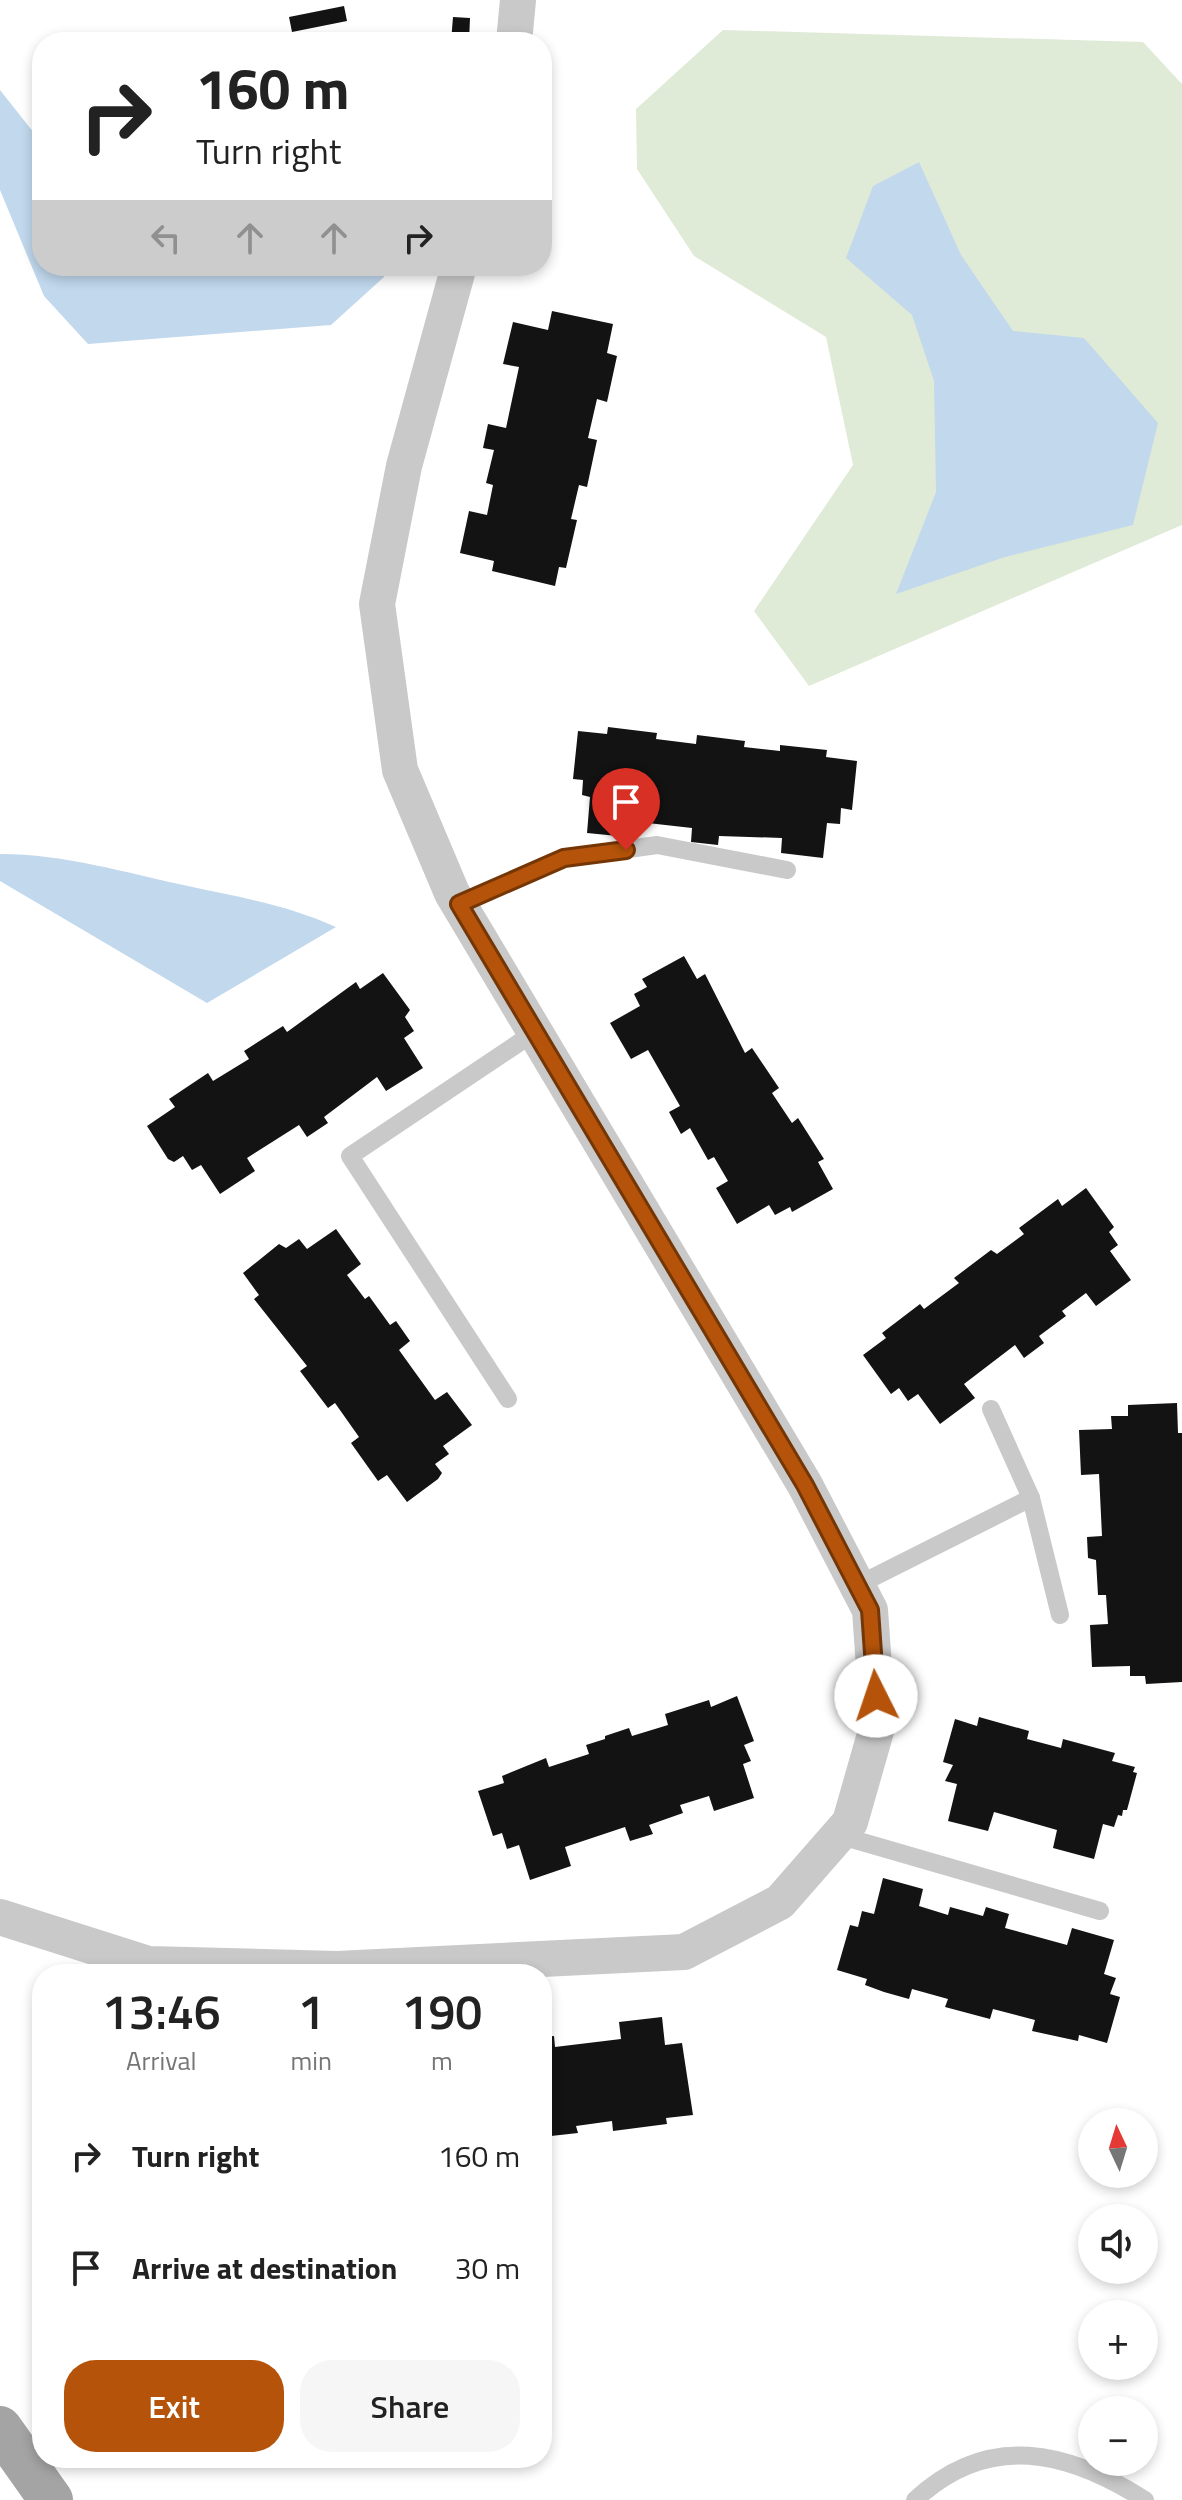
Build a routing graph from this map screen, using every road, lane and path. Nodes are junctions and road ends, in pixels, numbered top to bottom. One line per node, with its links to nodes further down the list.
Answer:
1 (518, 0): 2 (street)
2 (515, 32)
3 (456, 276): 5 (street)
4 (787, 870): 5 (lane)
5 (459, 904): 6 (street)
6 (535, 1032): 7 (lane); 10 (street)
7 (508, 1399)
8 (991, 1409): 9 (lane)
9 (1031, 1498): 10 (lane); 11 (lane)
10 (858, 1585): 12 (street)
11 (1060, 1615)
12 (838, 1835): 13 (lane); 16 (street)
13 (1100, 1911)
14 (0, 1917): 15 (street)
15 (148, 1964)
16 (439, 1964)
17 (0, 2428): 18 (main road)
18 (51, 2500)
19 (915, 2500): 20 (lane)
20 (1145, 2500)

